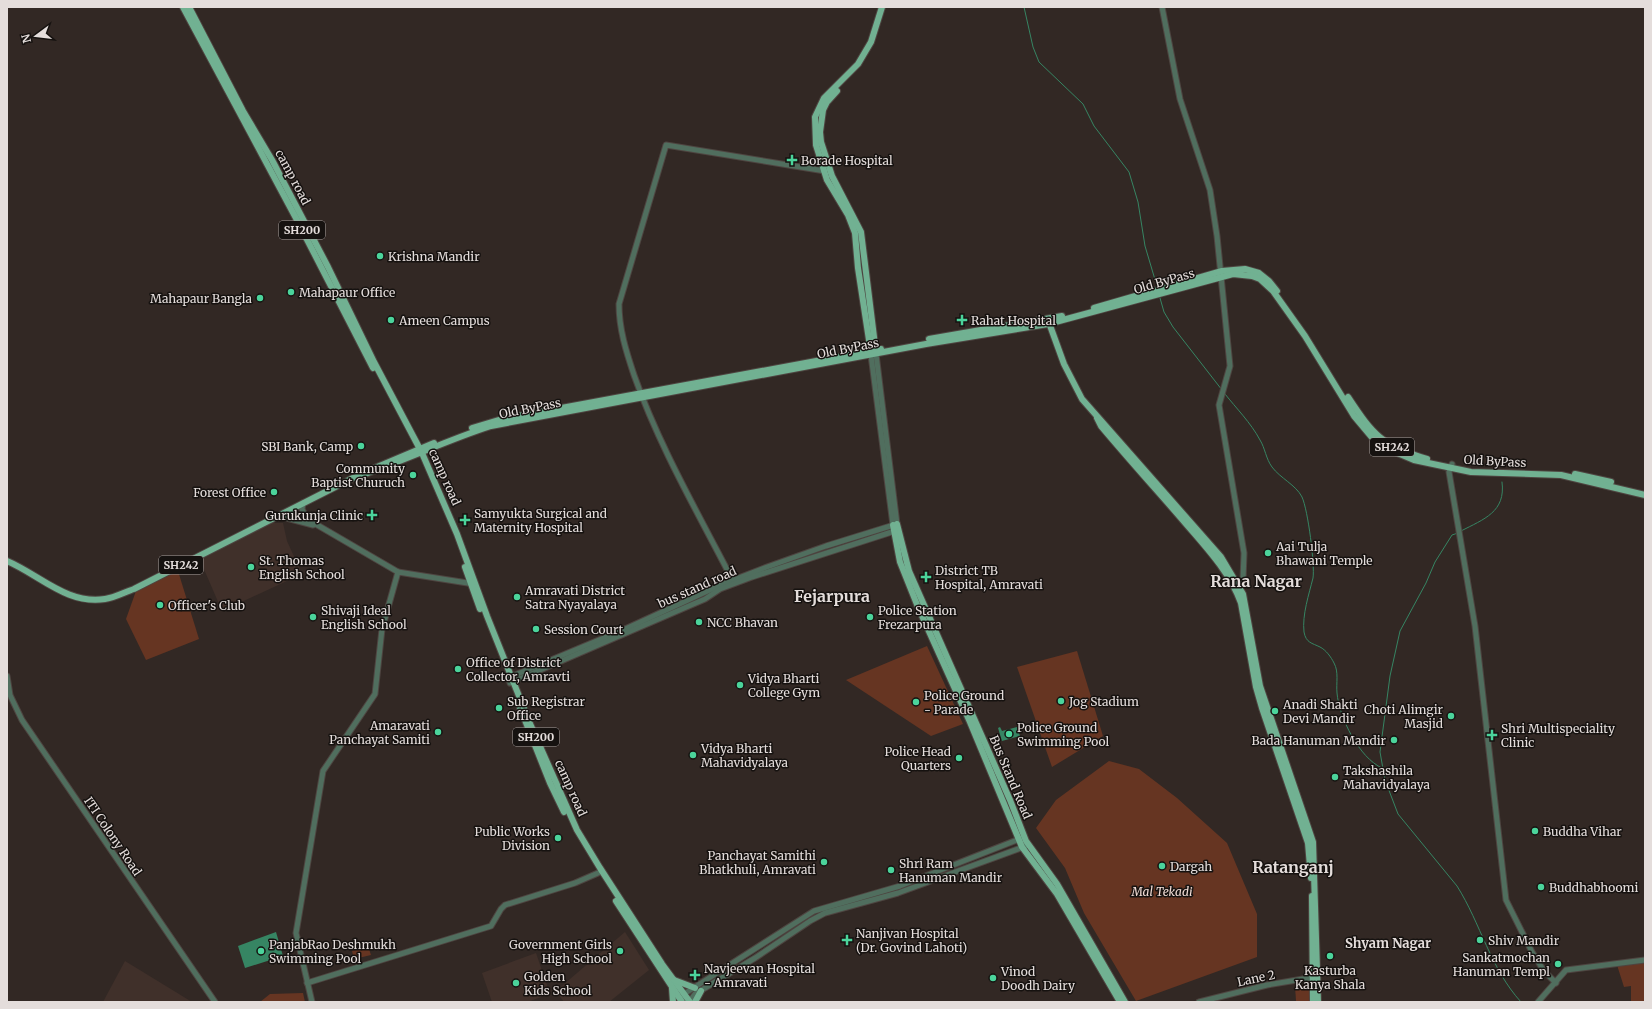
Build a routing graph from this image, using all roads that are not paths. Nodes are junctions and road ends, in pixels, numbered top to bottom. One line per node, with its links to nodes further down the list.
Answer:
1 (183, 7): 11 (main road, camp road / SH200)
2 (189, 7): 11 (main road, camp road / SH200)
3 (882, 7): 6 (main road)
4 (886, 7): 9 (main road)
5 (1162, 7): 7 (street)
6 (824, 172): 9 (main road); 10 (street)
7 (1222, 274): 8 (main road, Old ByPass / SH242); 12 (main road, Old ByPass / SH242); 23 (street)
8 (1048, 321): 9 (main road, Old ByPass / SH242); 23 (main road)
9 (873, 352): 10 (main road, Old ByPass / SH242); 18 (street)
10 (641, 395): 11 (main road, Old ByPass / SH242); 21 (street)
11 (419, 451): 15 (main road, Old ByPass / SH242); 22 (main road, camp road / SH200)
12 (1451, 466): 13 (main road, Old ByPass / SH242); 14 (main road, Old ByPass / SH242); 34 (street)
13 (1645, 491)
14 (1645, 495)
15 (303, 503): 16 (main road, Old ByPass / SH242); 17 (street)
16 (279, 516): 17 (street); 19 (main road, Old ByPass / SH242)
17 (318, 527): 20 (street)
18 (896, 528): 21 (street, bus stand road); 25 (street, bus stand road); 26 (main road, Bus Stand Road)
19 (7, 561)
20 (398, 572): 22 (street); 33 (street)
21 (733, 581): 25 (street, bus stand road)
22 (473, 584): 25 (main road, camp road / SH200)
23 (1238, 589): 31 (main road)
24 (7, 676): 38 (street, ITI Colony Road)
25 (511, 680): 29 (main road, camp road / SH200); 32 (main road, camp road / SH200)
26 (1021, 838): 27 (main road, Bus Stand Road); 28 (main road, Bus Stand Road); 36 (street)
27 (1029, 845): 28 (street); 45 (main road, Bus Stand Road)
28 (1022, 847): 36 (street); 44 (main road, Bus Stand Road)
29 (598, 872): 33 (street); 35 (main road, camp road / SH200)
30 (1645, 960): 34 (street)
31 (1315, 977): 46 (street, Lane 2); 47 (main road); 48 (main road)
32 (672, 980): 36 (main road); 37 (main road, camp road / SH200)
33 (307, 983): 39 (street)
34 (1556, 983): 49 (street)
35 (672, 988): 40 (main road); 41 (main road, camp road / SH200)
36 (698, 989): 37 (street); 42 (street); 43 (main road)
37 (684, 994): 41 (street); 42 (main road, camp road / SH200)
38 (215, 1002)
39 (312, 1002)
40 (673, 1002)
41 (682, 1002)
42 (690, 1002)
43 (695, 1002)
44 (1120, 1002)
45 (1126, 1002)
46 (1199, 1002)
47 (1313, 1002)
48 (1318, 1002)
49 (1538, 1002)

